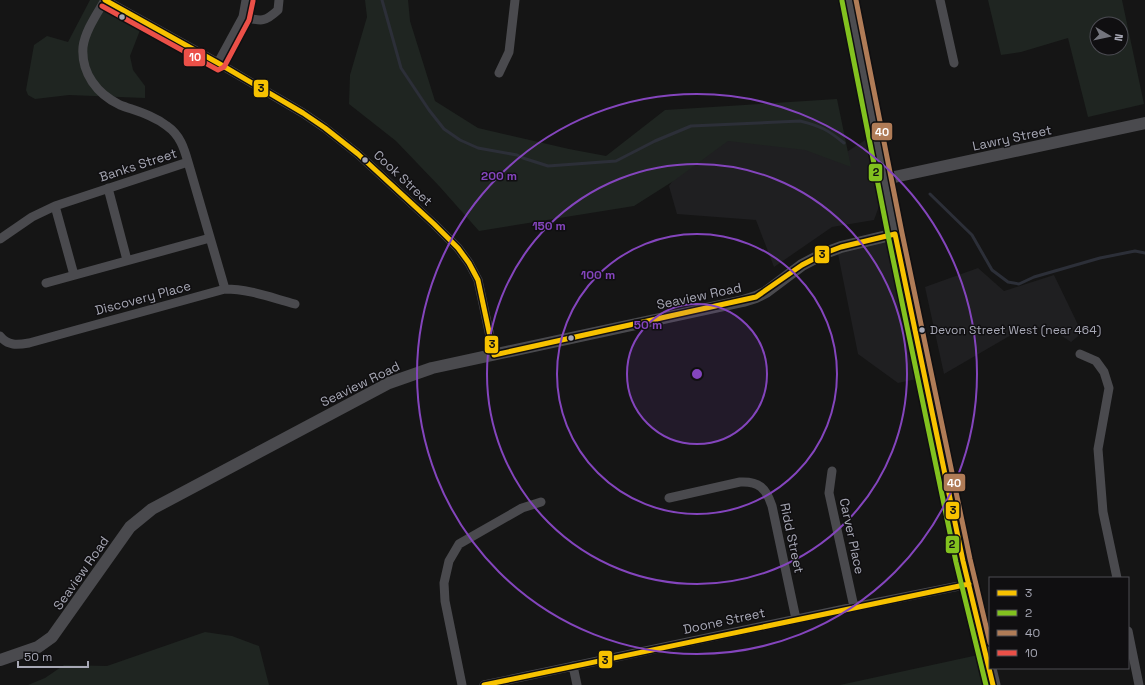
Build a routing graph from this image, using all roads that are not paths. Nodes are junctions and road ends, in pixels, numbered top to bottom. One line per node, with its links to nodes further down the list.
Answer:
1 (105, 0): 8 (street, Cook Street); 12 (street)
2 (246, 0): 7 (street)
3 (279, 0): 7 (street)
4 (515, 0): 10 (street)
5 (849, 0): 13 (main road)
6 (940, 0): 9 (street)
7 (243, 17): 8 (street)
8 (218, 63): 26 (street, Cook Street)
9 (954, 63)
10 (499, 73)
11 (1145, 123): 13 (street, Lawry Street)
12 (188, 162): 14 (street, Banks Street); 17 (street, Banks Street)
13 (885, 179): 16 (main road)
14 (108, 188): 15 (street, Banks Street); 19 (street)
15 (54, 206): 18 (street, Banks Street); 20 (street)
16 (895, 234): 26 (street, Seaview Road); 31 (main road)
17 (210, 238): 19 (street); 22 (street, Banks Street)
18 (0, 239)
19 (127, 260): 20 (street)
20 (74, 275): 21 (street)
21 (46, 283)
22 (225, 289): 23 (street, Discovery Place); 24 (street, Discovery Place)
23 (295, 304)
24 (0, 336)
25 (1080, 354): 30 (street)
26 (494, 355): 35 (street, Seaview Road)
27 (832, 471): 32 (street, Carver Place)
28 (669, 498): 33 (street, Ridd Street)
29 (542, 502): 39 (street)
30 (1117, 577)
31 (969, 584): 32 (street, Doone Street); 37 (main road)
32 (854, 607): 33 (street, Doone Street)
33 (796, 620): 36 (street, Doone Street)
34 (1129, 636): 43 (street)
35 (0, 660)
36 (573, 666): 40 (street, Doone Street); 41 (street)
37 (989, 668)
38 (989, 669): 42 (main road)
39 (462, 685)
40 (484, 685)
41 (577, 685)
42 (993, 685)
43 (1140, 685)

